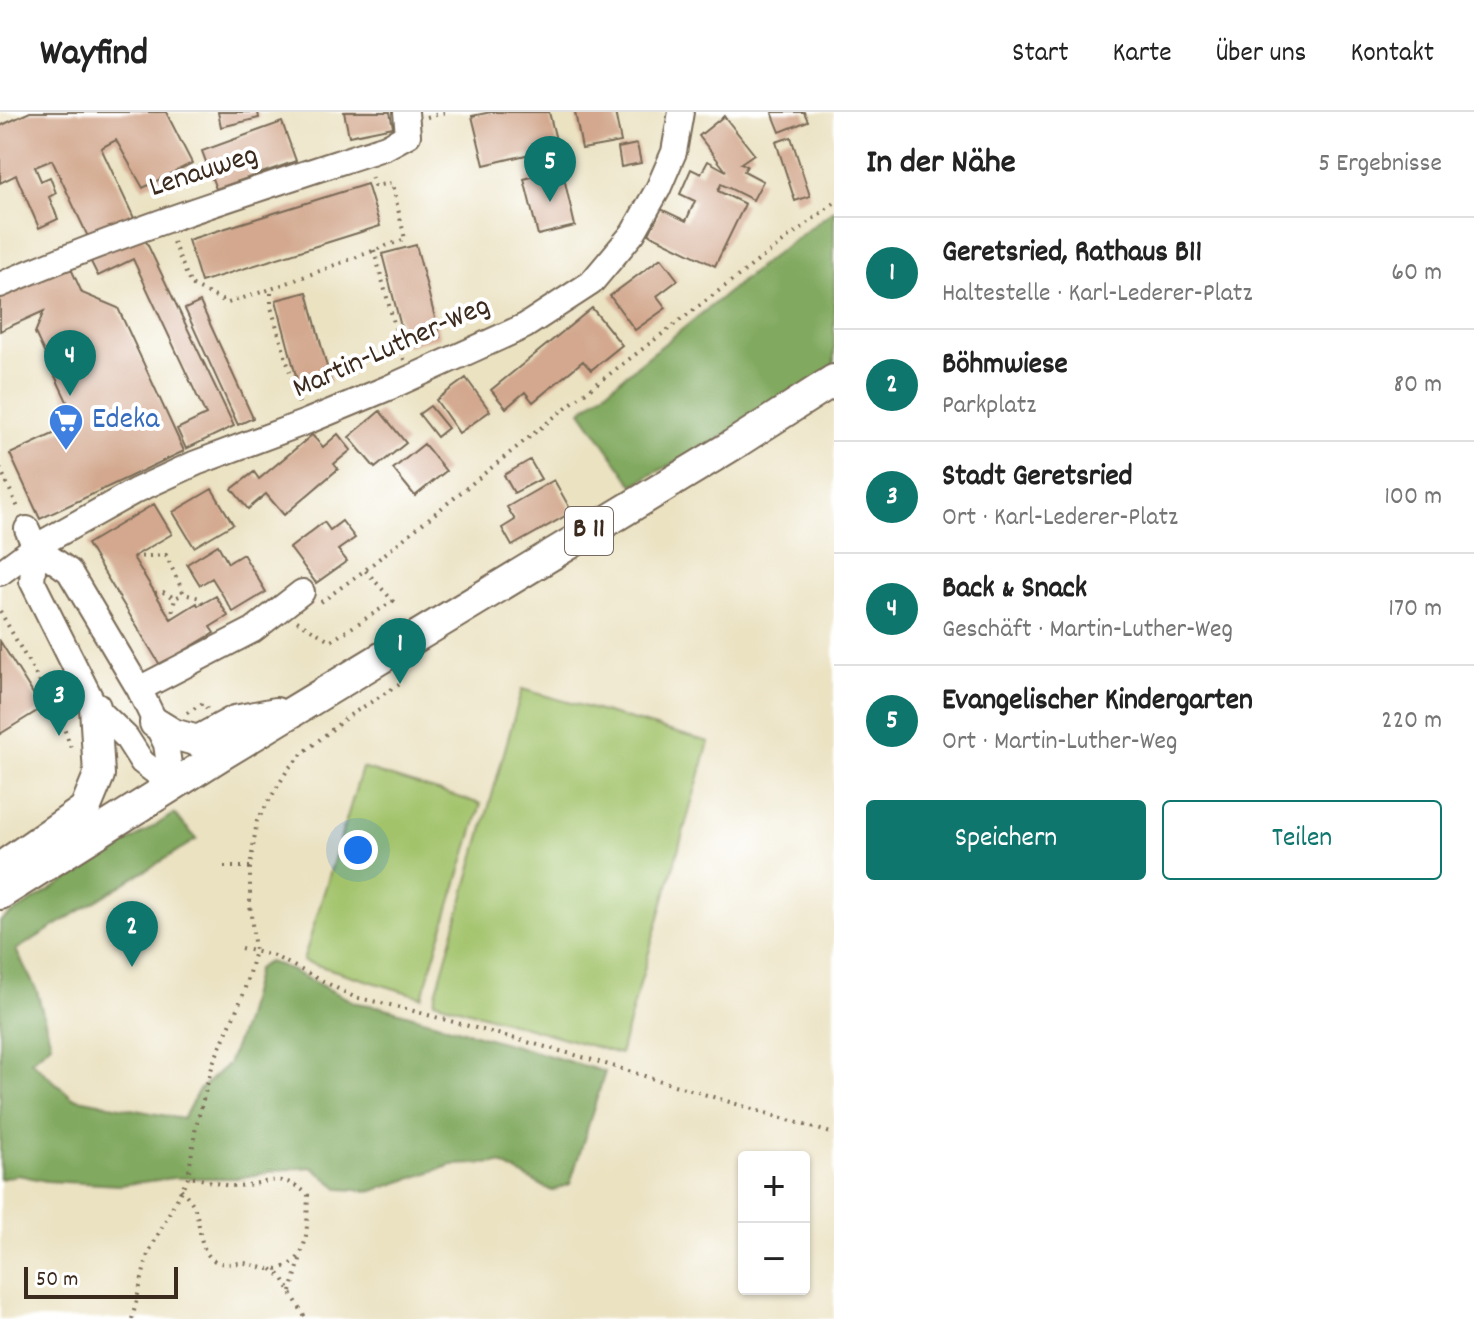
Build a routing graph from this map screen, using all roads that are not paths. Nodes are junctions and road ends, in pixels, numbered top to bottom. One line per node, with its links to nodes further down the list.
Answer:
1 (406, 112): 3 (street, Lenauweg)
2 (681, 112): 5 (street, Martin-Luther-Weg)
3 (0, 285)
4 (834, 380): 10 (main road, B 11)
5 (31, 538): 6 (street, Martin-Luther-Weg); 8 (street); 9 (street)
6 (0, 573)
7 (302, 592): 8 (street)
8 (139, 689): 11 (street)
9 (95, 707): 12 (street); 13 (main road)
10 (297, 709): 11 (main road); 12 (main road, B 11)
11 (168, 720): 12 (street)
12 (172, 785): 14 (main road, B 11)
13 (0, 868)
14 (0, 894)

